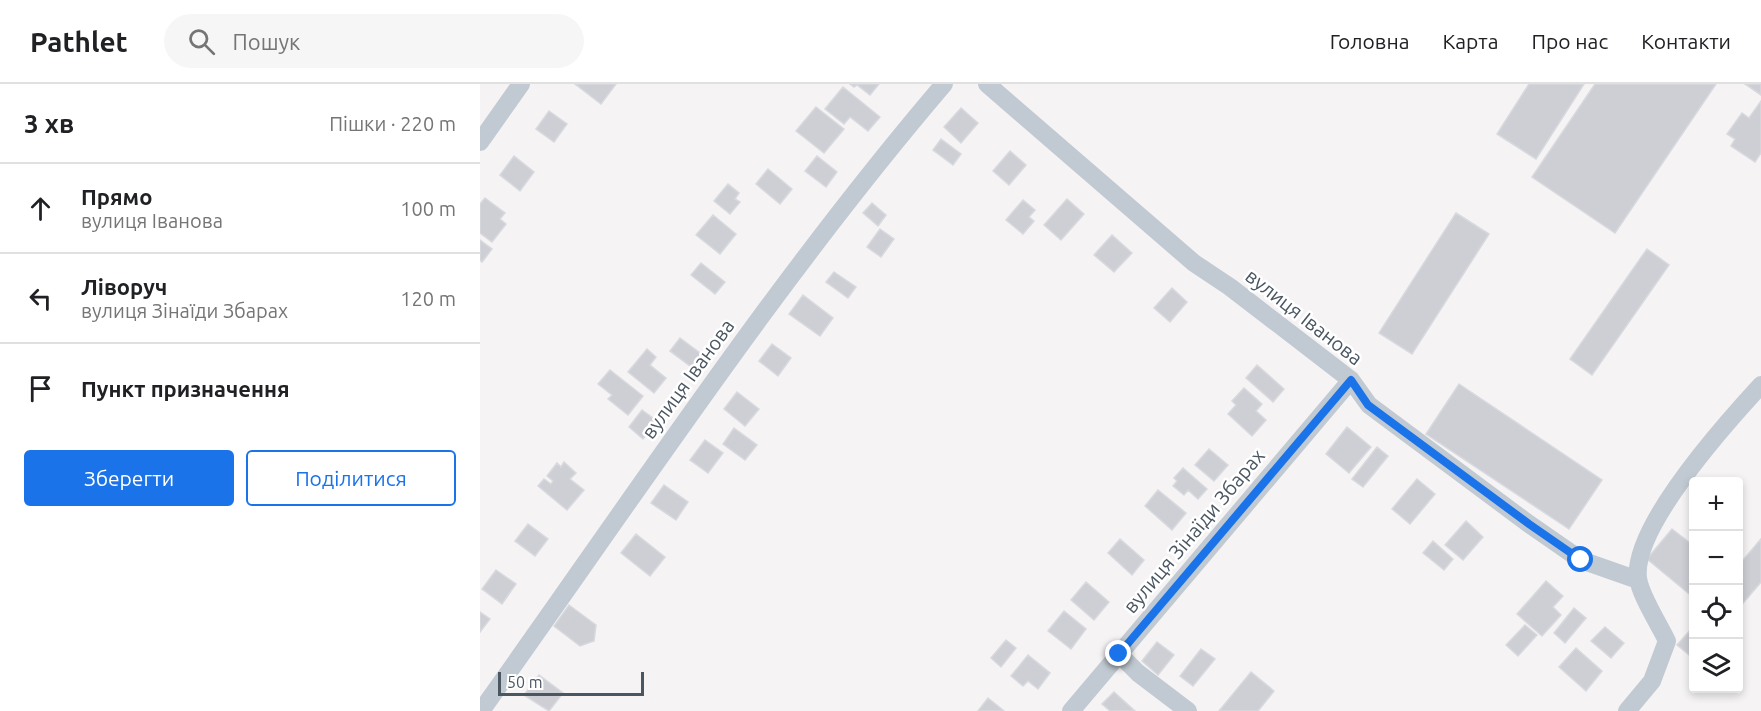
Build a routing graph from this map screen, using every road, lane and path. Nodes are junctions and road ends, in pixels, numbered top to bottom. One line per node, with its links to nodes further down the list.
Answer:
1 (521, 84): 4 (street)
2 (944, 84): 9 (street, вулиця Іванова)
3 (987, 84): 5 (street, вулиця Іванова)
4 (480, 142)
5 (1351, 380): 7 (street, вулиця Іванова); 8 (street, вулиця Зінаїди Збарах)
6 (1761, 385): 7 (street)
7 (1638, 580): 12 (street)
8 (1119, 654): 10 (street, вулиця Зінаїди Збарах); 11 (street)
9 (481, 711)
10 (1071, 711)
11 (1188, 711)
12 (1627, 711)

